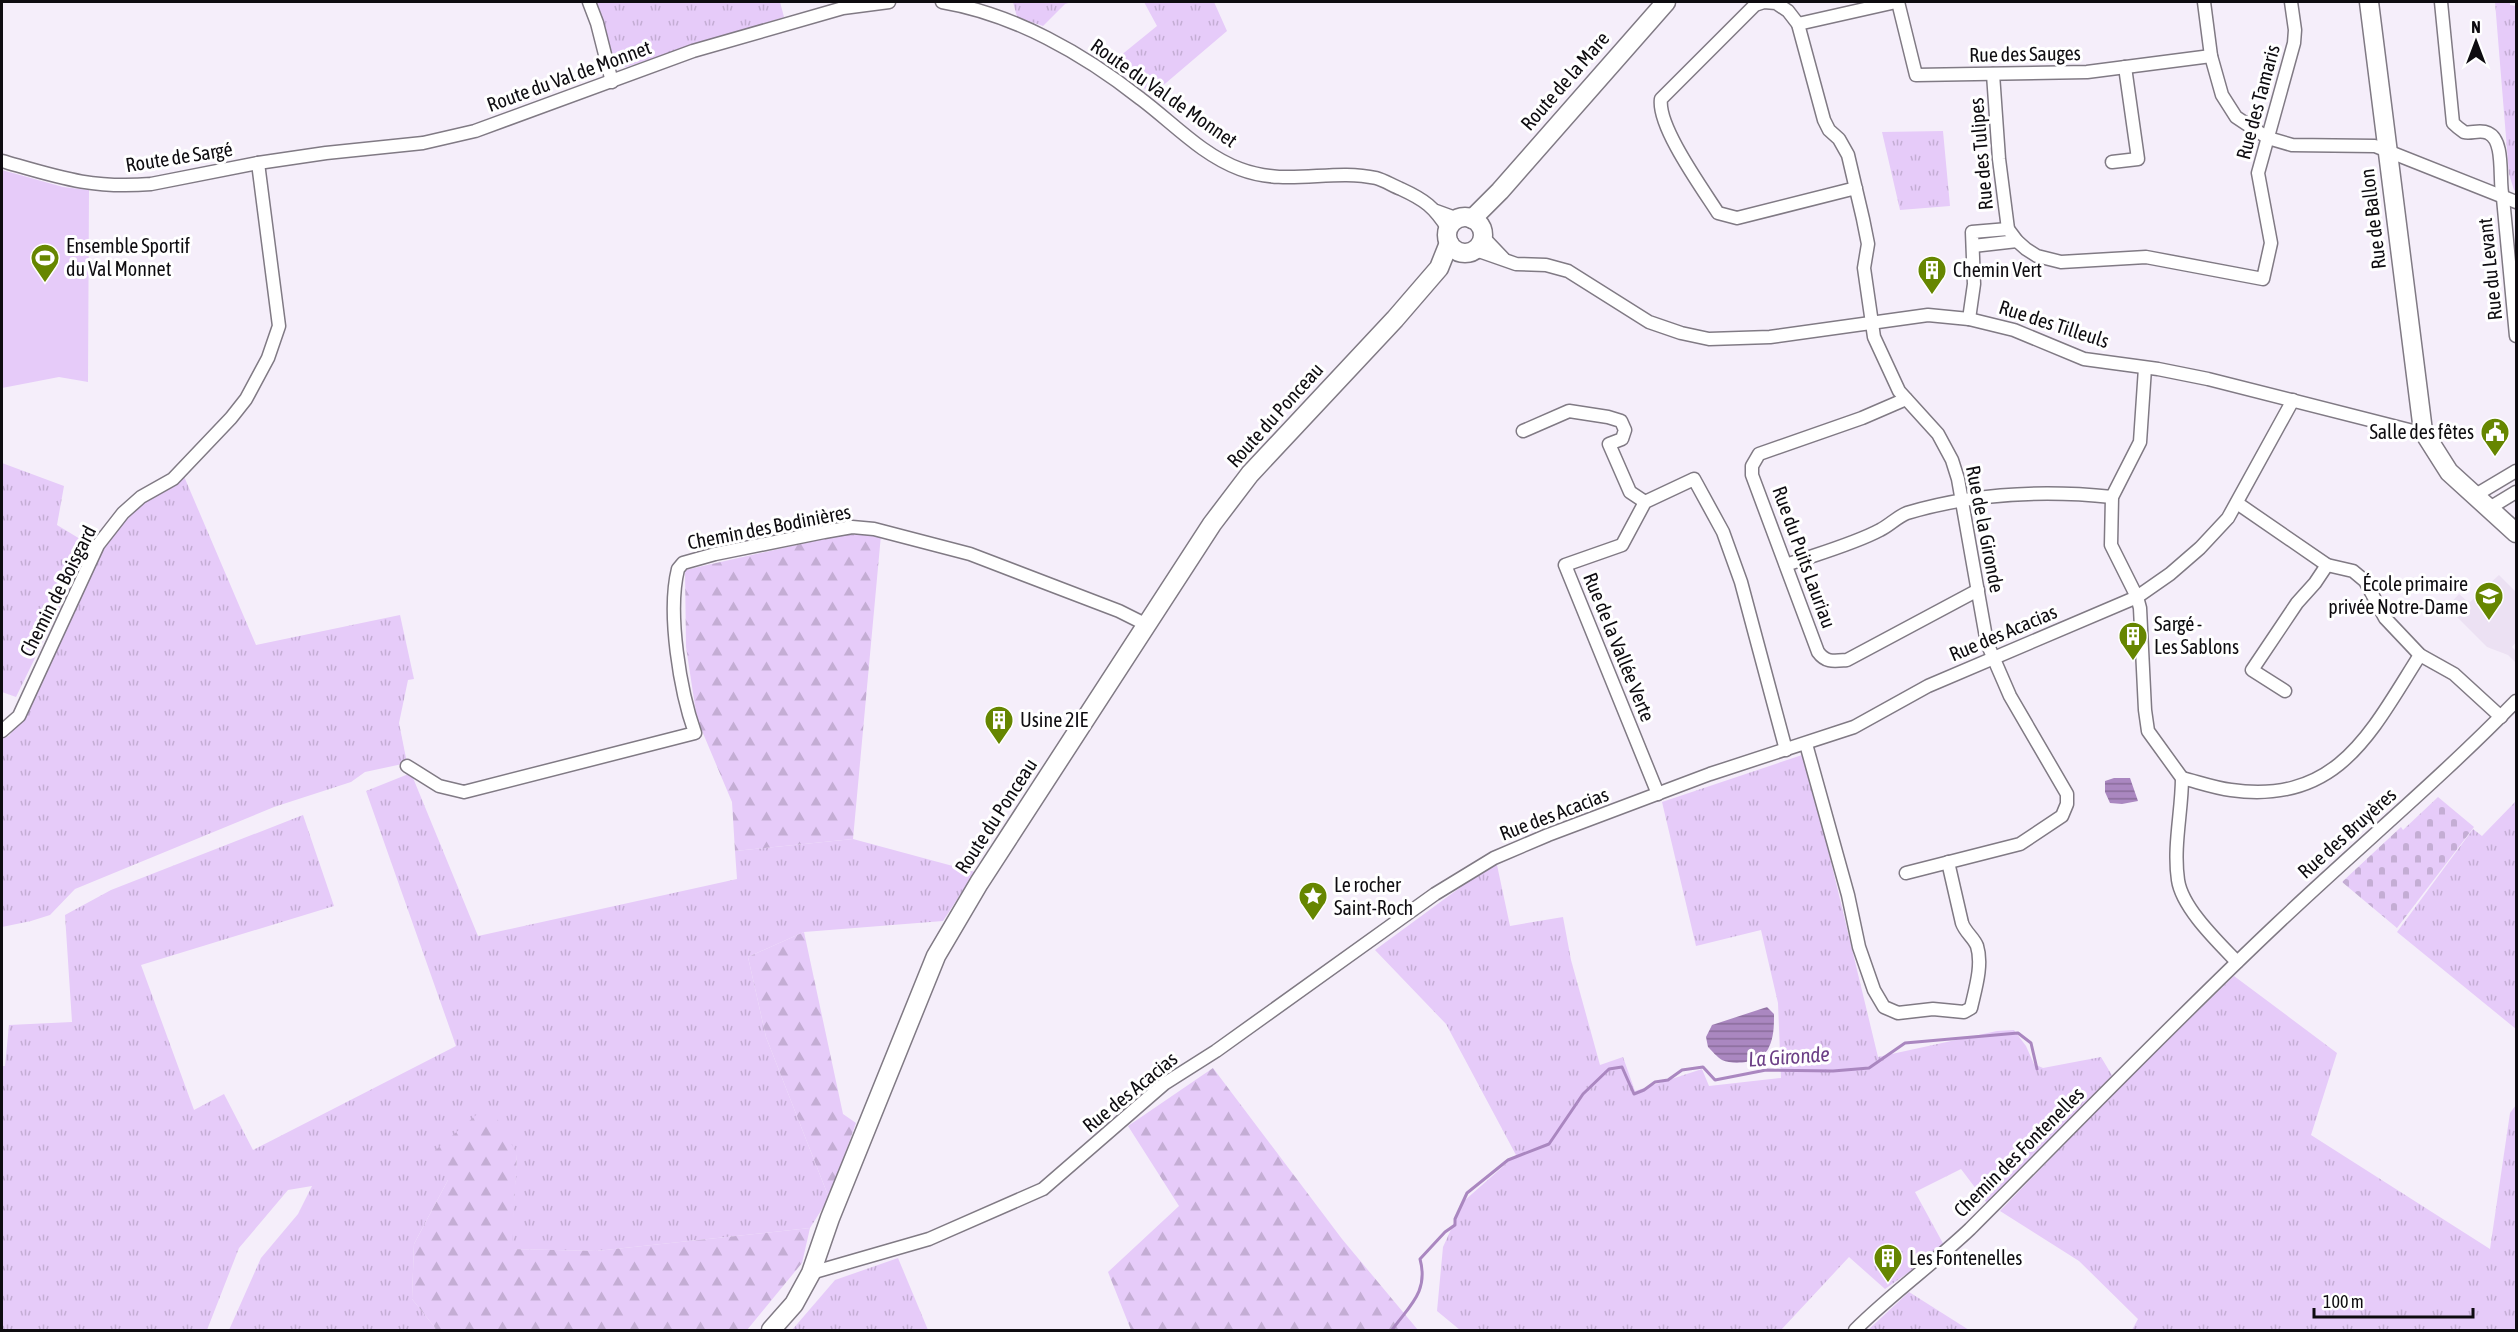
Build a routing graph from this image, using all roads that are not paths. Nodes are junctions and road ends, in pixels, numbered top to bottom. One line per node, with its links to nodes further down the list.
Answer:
1 (589, 2): 14 (street)
2 (889, 2): 14 (street, Route du Val de Monnet)
3 (942, 2): 24 (street, Route du Val de Monnet)
4 (1666, 2): 24 (street, Route de la Mare)
5 (1897, 2): 10 (street); 13 (street, Rue des Sauges)
6 (2204, 2): 11 (street)
7 (2291, 2): 15 (street, Rue des Tamaris)
8 (2369, 2): 16 (street, Rue de Ballon)
9 (2442, 2): 21 (street, Rue du Levant)
10 (1798, 24): 20 (street, Rue de la Gironde); 20 (street)
11 (2211, 56): 12 (street, Rue des Sauges); 15 (street)
12 (2125, 67): 13 (street, Rue des Sauges); 18 (street)
13 (1994, 74): 23 (street, Rue des Tulipes)
14 (612, 82): 19 (street, Route du Val de Monnet)
15 (2268, 138): 16 (street); 25 (street, Rue des Tamaris)
16 (2387, 149): 21 (street); 35 (street, Rue de Ballon)
17 (2, 161): 19 (street, Route de Sargé)
18 (2112, 162)
19 (258, 163): 54 (street, Chemin de Boisgard)
20 (1856, 188): 29 (street, Rue de la Gironde)
21 (2503, 198): 22 (street); 27 (street, Rue du Levant)
22 (2517, 202)
23 (2008, 229): 25 (street, Rue des Tulipes); 26 (street, Rue des Tulipes)
24 (1466, 234): 29 (street, Rue des Tilleuls); 48 (street, Route du Ponceau)
25 (2017, 241): 26 (street)
26 (1973, 246): 28 (street)
27 (2516, 317): 30 (street, Rue du Levant)
28 (1969, 319): 29 (street, Rue des Tilleuls); 31 (street, Rue des Tilleuls)
29 (1871, 324): 32 (street, Rue de la Gironde)
30 (2517, 336)
31 (2145, 368): 33 (street, Rue des Tilleuls); 38 (street)
32 (1905, 399): 40 (street, Rue de la Gironde); 44 (street, Rue du Puits Lauriau)
33 (2293, 400): 35 (street, Rue des Tilleuls); 41 (street, Rue des Acacias)
34 (1523, 431): 39 (street)
35 (2423, 431): 42 (street)
36 (2517, 471): 42 (street)
37 (2517, 492): 42 (street)
38 (2112, 497): 40 (street); 47 (street)
39 (1645, 502): 56 (street); 59 (street, Rue de la Vallée Verte)
40 (1962, 502): 44 (street); 46 (street, Rue de la Gironde)
41 (2237, 503): 45 (street); 47 (street, Rue des Acacias)
42 (2481, 503): 43 (street)
43 (2517, 533)
44 (1786, 565): 46 (street, Rue du Puits Lauriau)
45 (2327, 565): 49 (street); 51 (street)
46 (1978, 590): 50 (street, Rue de la Gironde)
47 (2137, 597): 50 (street, Rue des Acacias); 58 (street)
48 (1147, 625): 57 (street, Chemin des Bodinières); 64 (street, Route du Ponceau)
49 (2420, 655): 53 (street); 58 (street)
50 (1992, 658): 55 (street, Rue des Acacias); 60 (street, Rue de la Gironde)
51 (2285, 691)
52 (2517, 701): 53 (street, Rue des Bruyères)
53 (2501, 717): 62 (street, Rue des Bruyères)
54 (2, 730)
55 (1806, 744): 56 (street, Rue des Acacias); 60 (street)
56 (1786, 750): 59 (street, Rue des Acacias)
57 (407, 766)
58 (2182, 778): 62 (street)
59 (1658, 794): 64 (street, Rue des Acacias)
60 (1948, 862): 61 (street, Rue de la Gironde)
61 (1906, 873)
62 (2237, 962): 63 (street, Rue des Bruyères)
63 (2204, 995): 66 (street, Chemin des Fontenelles)
64 (811, 1273): 65 (street, Route du Ponceau)
65 (771, 1330)
66 (1855, 1330)

